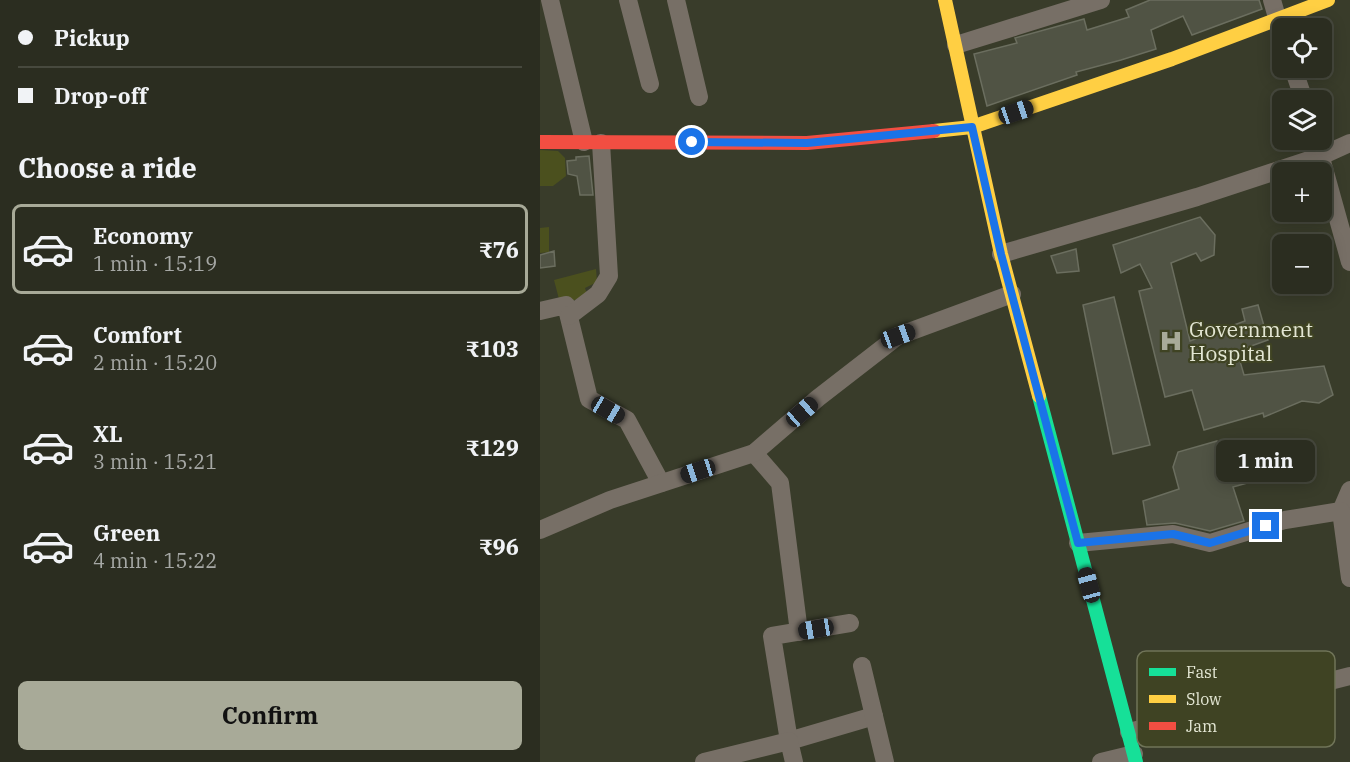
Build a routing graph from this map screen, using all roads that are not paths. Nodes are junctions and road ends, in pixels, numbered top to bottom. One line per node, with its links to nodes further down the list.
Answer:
1 (550, 0): 16 (street)
2 (628, 0): 12 (street)
3 (676, 0): 13 (street)
4 (945, 0): 11 (street)
5 (1101, 0): 11 (street)
6 (1272, 0): 8 (street)
7 (1328, 0): 9 (street)
8 (1277, 18)
9 (1296, 18)
10 (1272, 29): 14 (street)
11 (956, 45): 14 (street)
12 (650, 84)
13 (699, 98)
14 (972, 127): 16 (street); 21 (street)
15 (540, 142): 16 (street)
16 (592, 142): 25 (street)
17 (1350, 143): 18 (street)
18 (1332, 146)
19 (1314, 150): 21 (street)
20 (1320, 150): 22 (street)
21 (1001, 254): 23 (street)
22 (1350, 262)
23 (1012, 294): 26 (street); 31 (street)
24 (540, 311): 25 (street)
25 (569, 316): 27 (street)
26 (754, 453): 27 (street); 34 (street)
27 (661, 483): 30 (street)
28 (1350, 490): 29 (street)
29 (1341, 511): 31 (street); 32 (street)
30 (540, 530)
31 (1078, 543): 40 (street)
32 (1350, 578)
33 (850, 623): 34 (street)
34 (799, 632): 41 (street)
35 (862, 666): 38 (street)
36 (1350, 676): 37 (street)
37 (1335, 680)
38 (874, 717): 41 (street); 45 (street)
39 (1137, 730): 40 (street)
40 (1129, 732): 42 (street)
41 (789, 741): 43 (street); 44 (street)
42 (1135, 758): 46 (street)
43 (704, 762)
44 (794, 762)
45 (885, 762)
46 (1101, 762)

